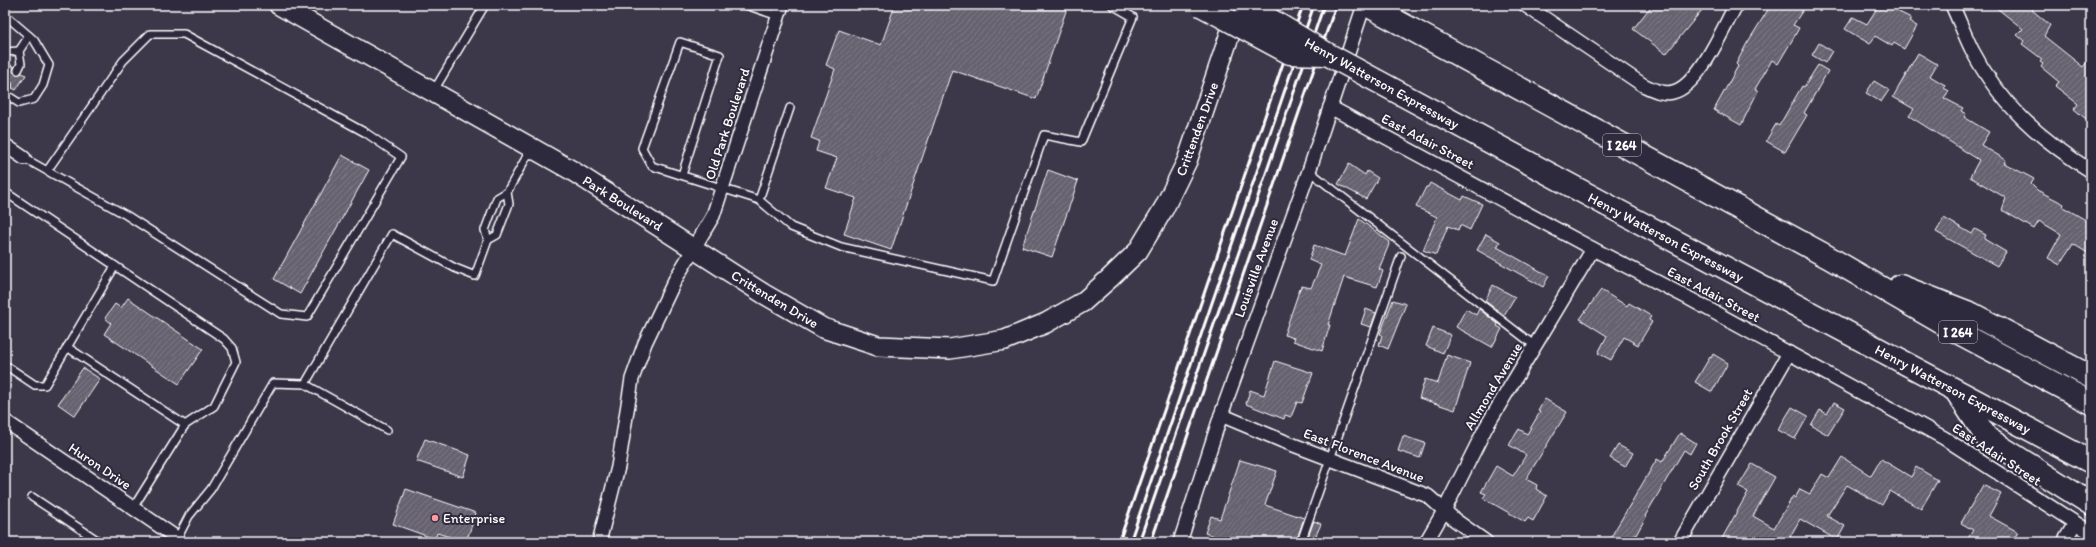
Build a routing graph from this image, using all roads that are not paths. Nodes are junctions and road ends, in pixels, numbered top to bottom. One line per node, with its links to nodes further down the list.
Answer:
1 (279, 5): 20 (main road, Park Boulevard)
2 (485, 5): 20 (lane)
3 (746, 5): 13 (lane)
4 (1112, 5): 34 (lane)
5 (1202, 5): 18 (highway, bridge)
6 (1240, 5): 36 (main road, Crittenden Drive)
7 (1246, 5): 18 (highway, Henry Watterson Expressway, bridge)
8 (1364, 5): 22 (street, Louisville Avenue)
9 (1367, 5): 39 (highway, I 264)
10 (1525, 5): 11 (street)
11 (1736, 5)
12 (1952, 5): 29 (street)
13 (780, 10): 31 (street, Old Park Boulevard)
14 (5, 15): 15 (lane)
15 (29, 36): 16 (lane); 21 (lane)
16 (19, 51): 17 (lane); 19 (lane)
17 (5, 52)
18 (1327, 54): 47 (highway, Henry Watterson Expressway, bridge)
19 (18, 70)
20 (433, 93): 25 (main road, Park Boulevard)
21 (5, 94)
22 (1330, 107): 28 (street, Louisville Avenue); 37 (street, East Adair Street)
23 (790, 108): 34 (lane)
24 (5, 144): 26 (street)
25 (532, 147): 33 (lane); 36 (main road, Park Boulevard)
26 (24, 158): 27 (lane)
27 (47, 171): 27 (lane)
28 (1308, 171): 41 (lane); 49 (street, Louisville Avenue)
29 (2091, 171)
30 (682, 175): 30 (lane); 31 (lane)
31 (722, 188): 34 (lane); 36 (street, Old Park Boulevard)
32 (5, 192): 40 (lane)
33 (507, 192): 35 (lane); 35 (lane)
34 (759, 200)
35 (488, 240): 46 (lane)
36 (694, 248): 63 (street)
37 (1593, 249): 41 (street, Allmond Avenue); 43 (street, East Adair Street)
38 (1401, 256): 53 (lane)
39 (1828, 257): 45 (highway); 48 (highway, I 264)
40 (115, 266): 42 (lane); 51 (lane)
41 (1534, 346): 58 (street, Allmond Avenue)
42 (67, 347): 44 (lane); 51 (lane)
43 (1789, 353): 59 (street, East Adair Street); 68 (street, South Brook Street)
44 (5, 365)
45 (2091, 377)
46 (305, 384): 52 (lane); 61 (lane)
47 (1954, 389): 54 (highway, Henry Watterson Expressway); 56 (highway)
48 (2091, 403)
49 (1221, 415): 53 (street, East Florence Avenue); 64 (street, Louisville Avenue)
50 (5, 421): 57 (street, Huron Drive)
51 (185, 425): 57 (lane)
52 (387, 430)
53 (1329, 459): 58 (street, East Florence Avenue); 65 (lane)
54 (2091, 462)
55 (32, 497): 62 (lane)
56 (2091, 504)
57 (133, 508): 61 (street, Huron Drive)
58 (1444, 511): 66 (street, Allmond Avenue); 67 (street, East Florence Avenue)
59 (2075, 523): 60 (street, East Adair Street); 69 (street)
60 (2091, 533)
61 (179, 541)
62 (100, 542)
63 (599, 542)
64 (1180, 542)
65 (1301, 542)
66 (1426, 542)
67 (1486, 542)
68 (1680, 542)
69 (2064, 542)

